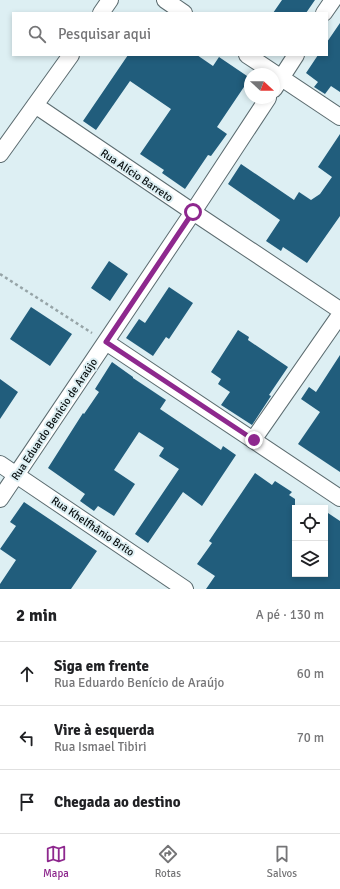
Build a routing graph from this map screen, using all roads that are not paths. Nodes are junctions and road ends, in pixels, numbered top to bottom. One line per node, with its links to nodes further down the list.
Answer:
1 (110, 0): 4 (street)
2 (165, 0): 5 (street)
3 (333, 0): 6 (street)
4 (102, 12)
5 (183, 12)
6 (325, 12)
7 (70, 56): 14 (street)
8 (247, 56): 10 (street)
9 (295, 56): 11 (street)
10 (260, 68)
11 (280, 81)
12 (280, 85): 15 (street)
13 (264, 104): 17 (street, Rua Eduardo Benício de Araújo)
14 (35, 105): 16 (street); 17 (street, Rua Alício Barreto)
15 (340, 117)
16 (0, 154)
17 (193, 212): 18 (street, Rua Alício Barreto); 20 (street, Rua Eduardo Benício de Araújo)
18 (340, 310)
19 (340, 315): 21 (street)
20 (106, 342): 21 (street); 23 (street, Rua Eduardo Benício de Araújo)
21 (254, 440): 24 (street)
22 (0, 464): 23 (street, Rua Khelfhânio Brito)
23 (16, 475): 25 (street, Rua Eduardo Benício de Araújo); 26 (street, Rua Khelfhânio Brito)
24 (340, 498)
25 (0, 499)
26 (185, 589)

